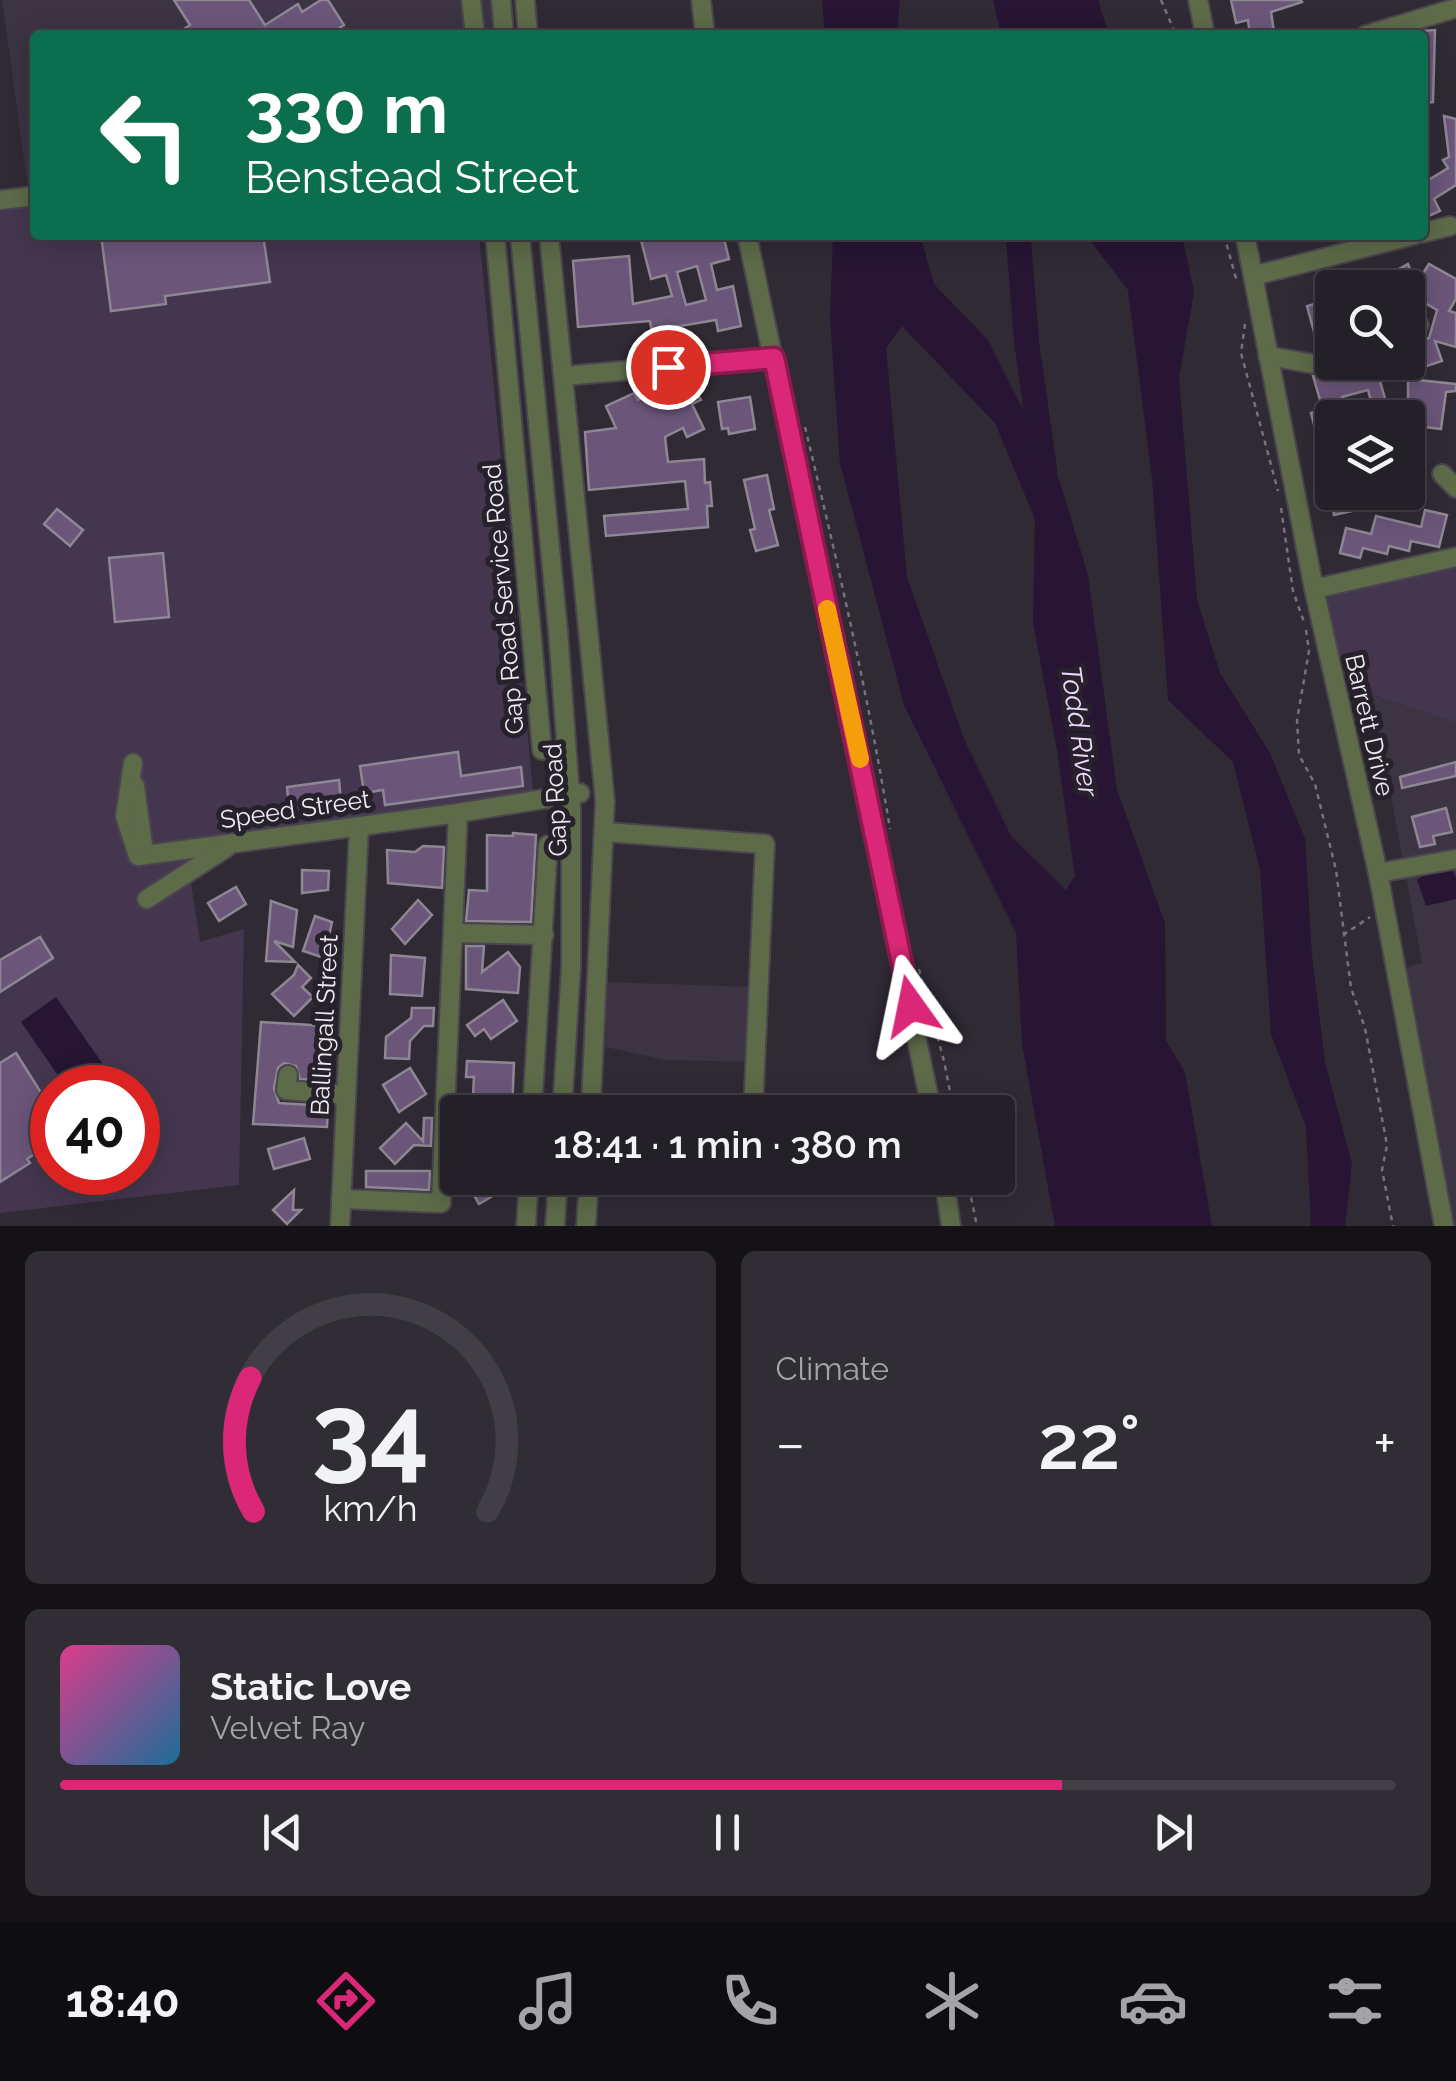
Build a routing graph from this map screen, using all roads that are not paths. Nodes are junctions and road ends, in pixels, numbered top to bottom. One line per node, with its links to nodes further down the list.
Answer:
1 (471, 0): 7 (street)
2 (501, 0): 8 (street)
3 (525, 0): 9 (street)
4 (701, 0): 10 (street)
5 (1198, 0): 11 (street)
6 (1456, 8): 12 (street)
7 (476, 30)
8 (504, 30)
9 (528, 30)
10 (704, 30)
11 (1204, 30)
12 (1383, 30)
13 (30, 197): 14 (street)
14 (0, 200)
15 (1450, 226): 16 (street)
16 (1428, 232)
17 (494, 240): 29 (street, Gap Road Service Road)
18 (525, 240): 28 (street, Gap Road)
19 (549, 240): 27 (street)
20 (748, 240): 25 (street)
21 (1245, 240): 23 (street, Barrett Drive)
22 (1395, 240): 23 (street)
23 (1245, 280): 24 (street, Barrett Drive)
24 (1268, 356): 26 (street); 35 (street, Barrett Drive)
25 (774, 358): 27 (street); 56 (street)
26 (1315, 364)
27 (563, 376): 32 (street)
28 (540, 440): 29 (street, Gap Road Service Road); 31 (street, Gap Road)
29 (514, 443): 36 (street, Gap Road Service Road)
30 (1442, 474): 33 (street)
31 (544, 481): 32 (street, Gap Road Service Road); 37 (street, Gap Road)
32 (575, 487): 40 (street)
33 (1456, 488)
34 (1456, 557): 35 (street)
35 (1314, 589): 45 (street, Barrett Drive)
36 (542, 750)
37 (576, 802): 38 (street, Speed Street); 50 (street, Gap Road)
38 (458, 813): 39 (street, Speed Street); 47 (street)
39 (358, 826): 41 (street, Speed Street); 57 (street, Ballingall Street)
40 (606, 832): 54 (street); 55 (street)
41 (240, 841): 43 (street, Speed Street); 46 (street)
42 (548, 845): 48 (street)
43 (141, 856)
44 (1456, 859): 45 (street)
45 (1378, 873): 66 (street, Barrett Drive)
46 (148, 899)
47 (454, 932): 48 (street); 60 (street)
48 (544, 935): 49 (street)
49 (542, 971): 50 (street); 52 (street)
50 (570, 974): 53 (street, Gap Road)
51 (288, 1075): 57 (street)
52 (533, 1095)
53 (563, 1095)
54 (591, 1095)
55 (754, 1095)
56 (928, 1095)
57 (346, 1096): 60 (street, Ballingall Street)
58 (528, 1195): 64 (street)
59 (946, 1195): 65 (street)
60 (341, 1199): 63 (street, Ballingall Street)
61 (556, 1216): 62 (street)
62 (586, 1217)
63 (340, 1226)
64 (526, 1226)
65 (951, 1226)
66 (1444, 1226)

